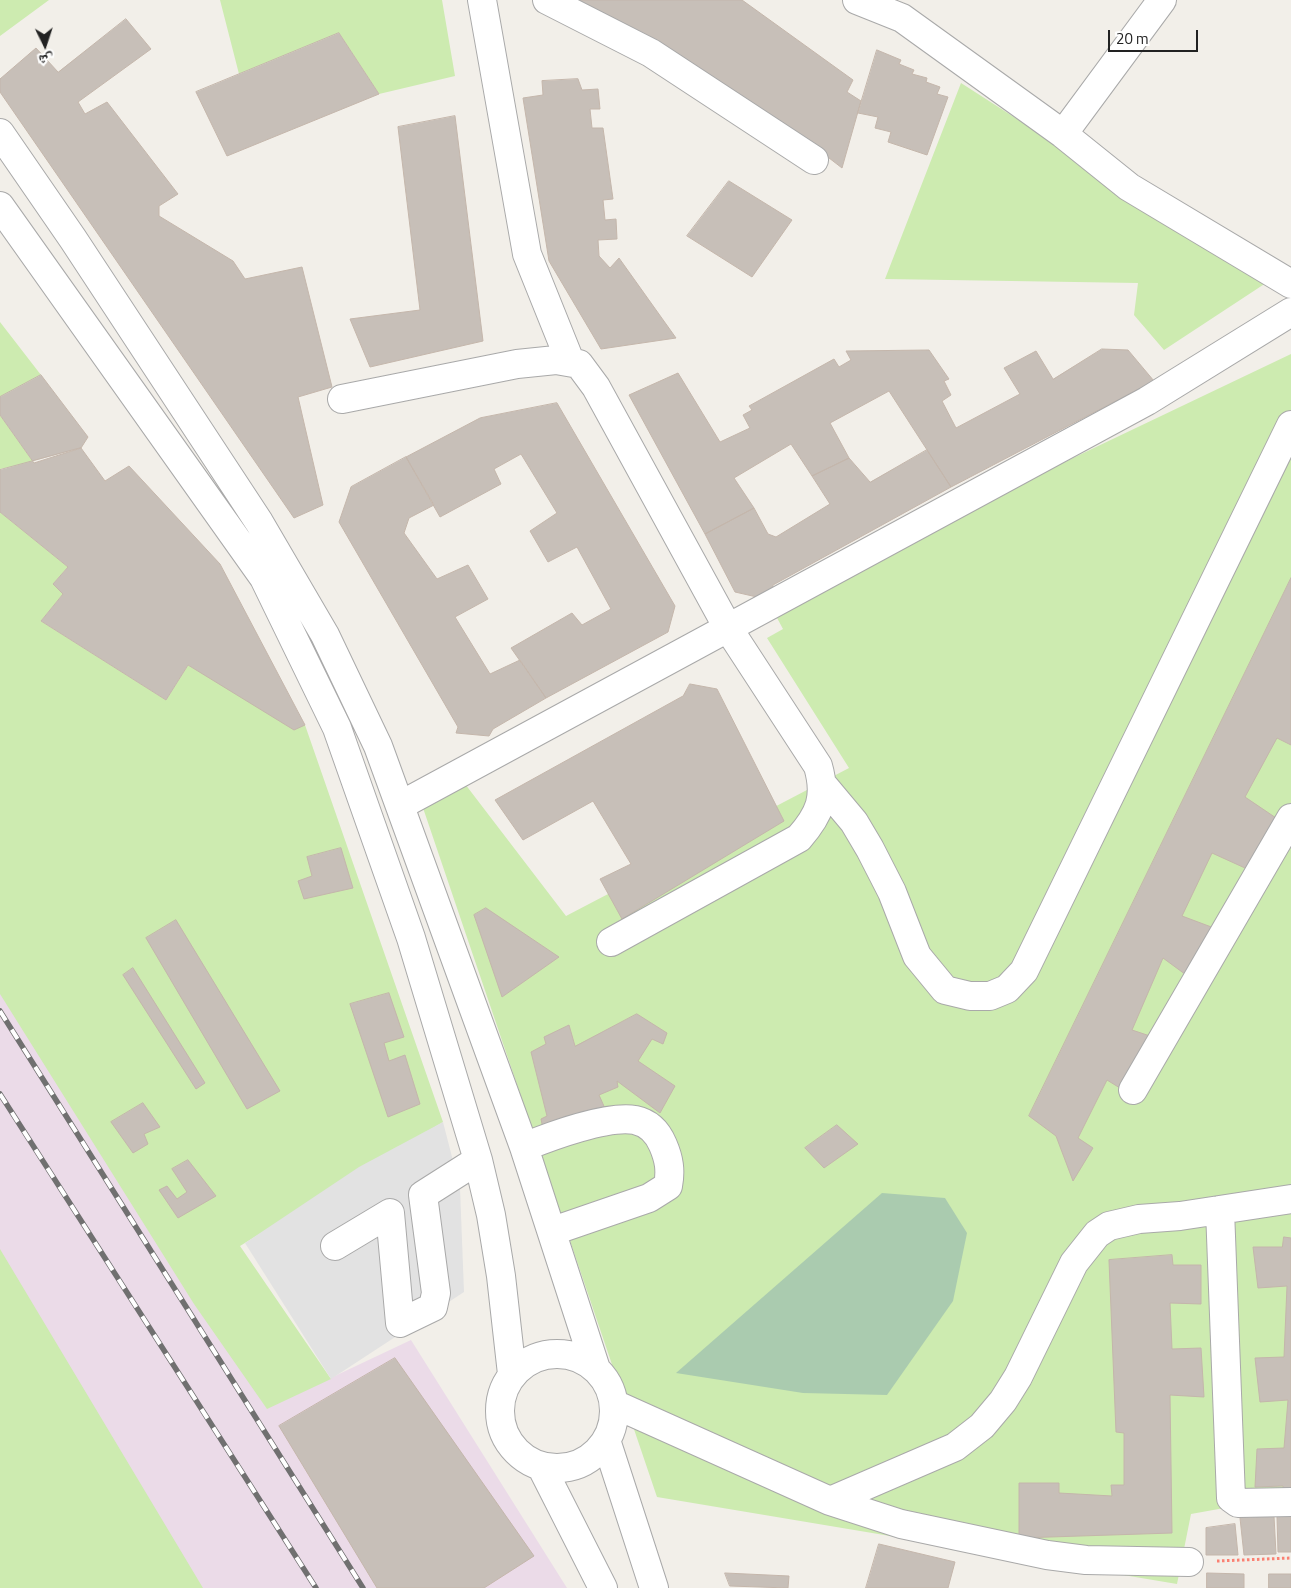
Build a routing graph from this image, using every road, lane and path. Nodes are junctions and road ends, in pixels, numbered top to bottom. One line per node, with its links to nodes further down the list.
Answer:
1 (482, 0): 12 (street)
2 (547, 0): 8 (street)
3 (857, 0): 5 (street)
4 (1162, 0): 7 (street)
5 (898, 9): 7 (street)
6 (0, 133): 17 (street)
7 (1063, 134): 10 (street)
8 (814, 160)
9 (0, 206): 22 (street)
10 (1290, 282)
11 (1291, 312): 15 (street)
12 (570, 361): 13 (street); 15 (street)
13 (342, 399)
14 (1291, 425): 16 (street)
15 (728, 628): 16 (street); 17 (street)
16 (823, 785): 19 (street)
17 (401, 805): 21 (street)
18 (1291, 818): 20 (street)
19 (611, 942)
20 (1133, 1090)
21 (524, 1146): 27 (street); 27 (street)
22 (478, 1160): 23 (street); 30 (street)
23 (423, 1195): 26 (street); 26 (street)
24 (1291, 1199): 25 (street)
25 (1220, 1210): 34 (street); 35 (street)
26 (390, 1213): 28 (street)
27 (553, 1231): 29 (street)
28 (335, 1246)
29 (596, 1369): 30 (street); 31 (street)
30 (512, 1374): 33 (street)
31 (614, 1404): 32 (street); 34 (street)
32 (606, 1440): 33 (street); 39 (street)
33 (541, 1466): 38 (street)
34 (830, 1501): 37 (street)
35 (1291, 1502)
36 (1291, 1558): 37 (path)
37 (1189, 1562)
38 (603, 1588)
39 (654, 1588)

